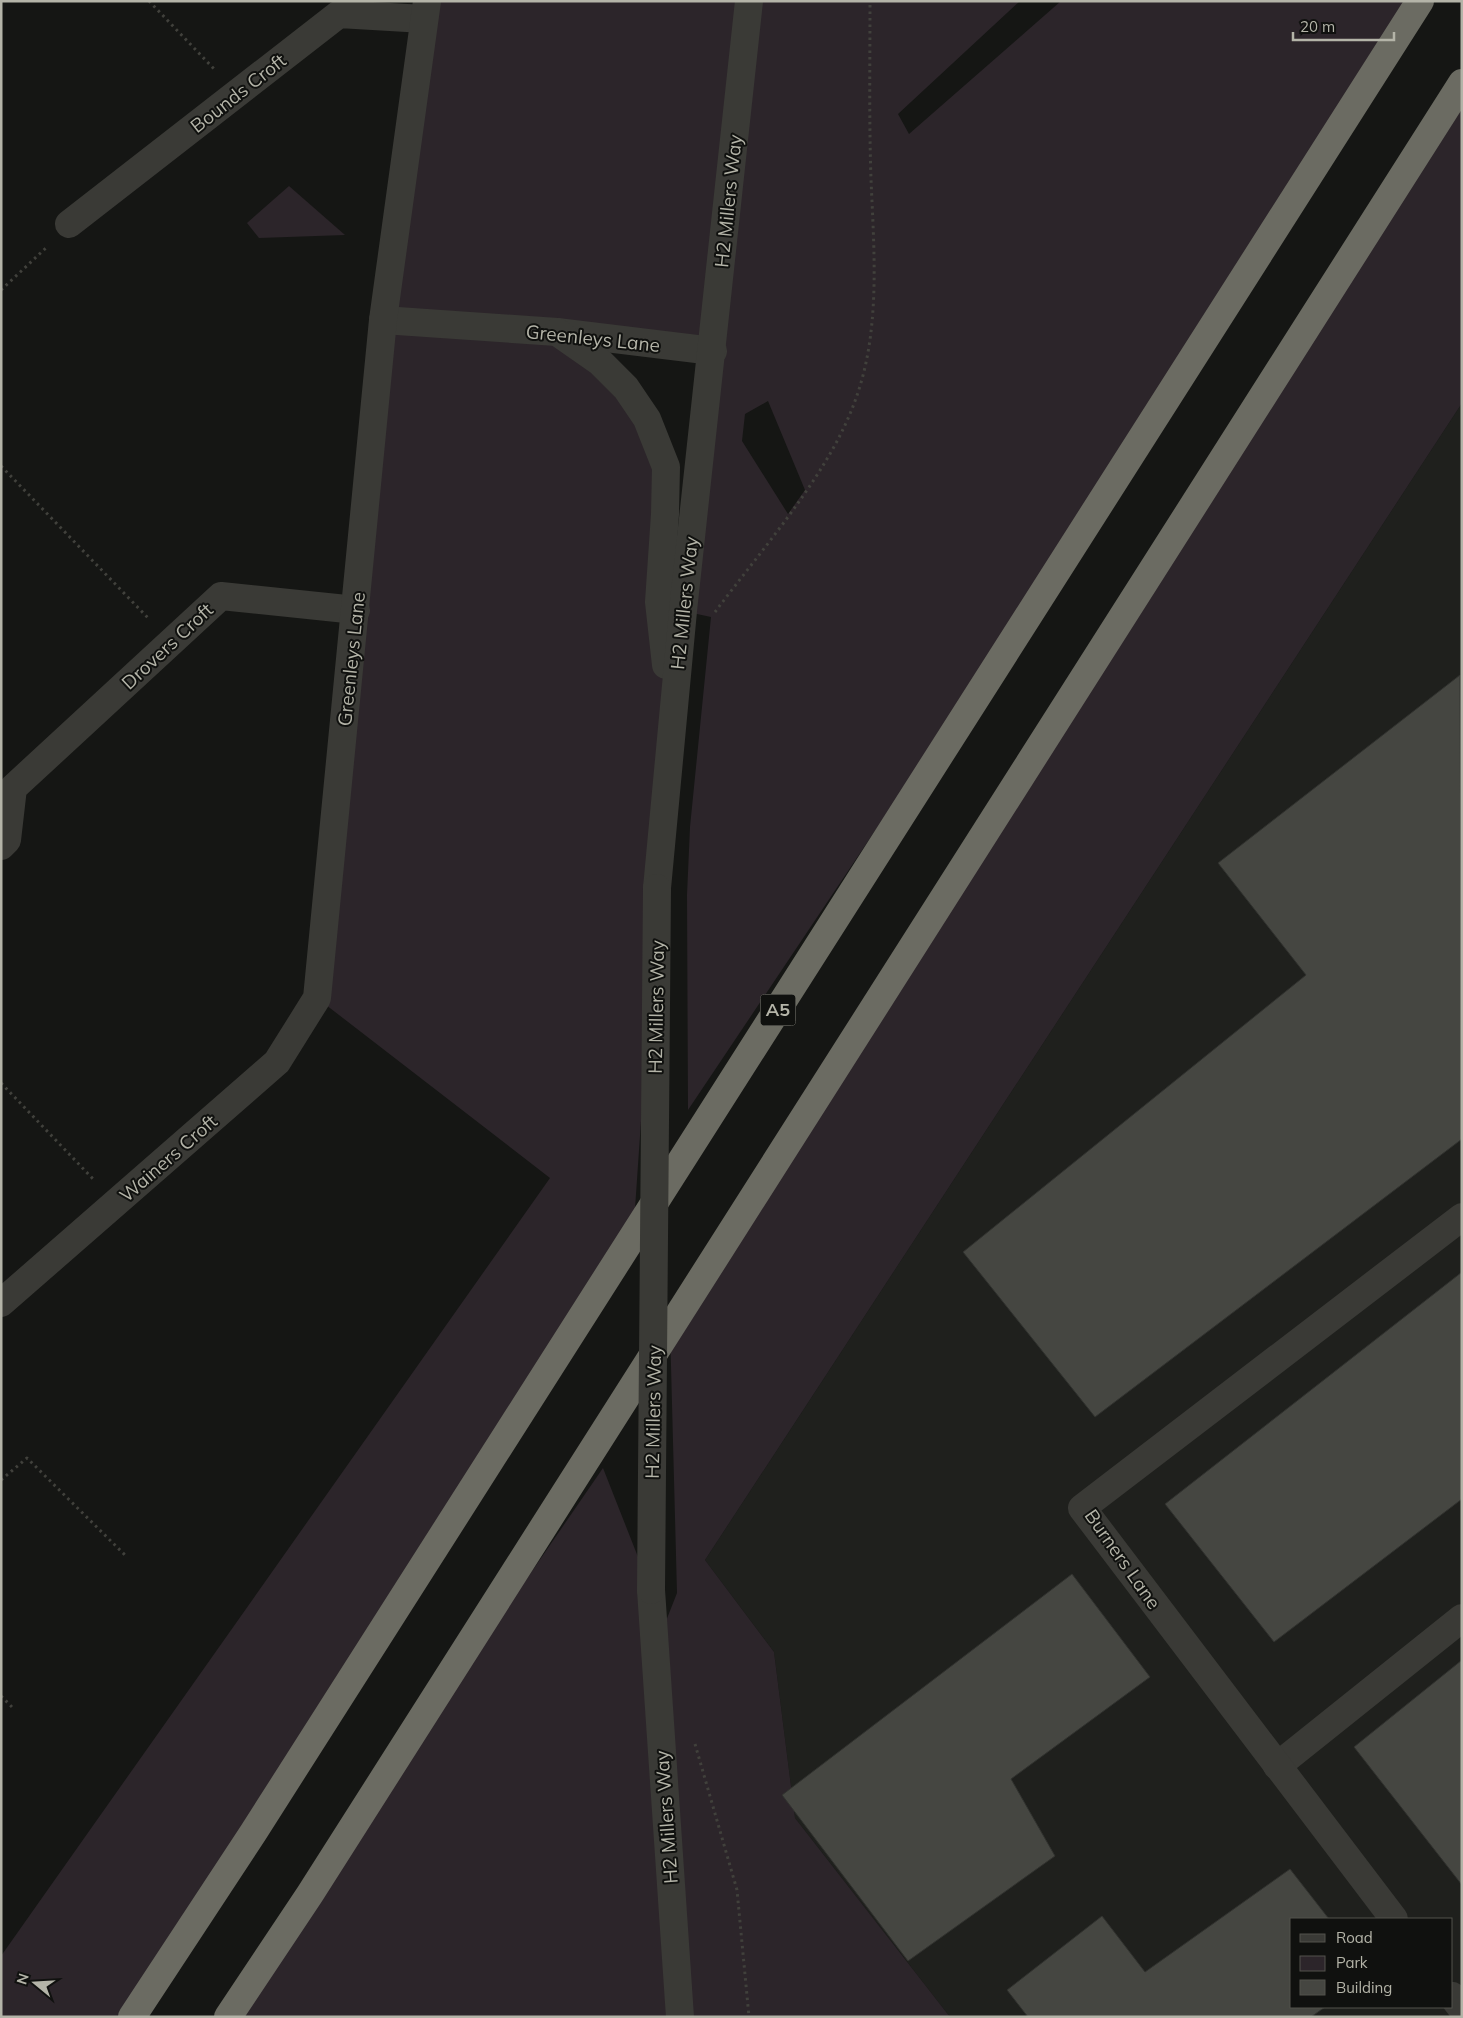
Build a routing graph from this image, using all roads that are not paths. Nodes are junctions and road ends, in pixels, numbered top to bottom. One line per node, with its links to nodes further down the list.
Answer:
1 (750, 1): 8 (street, H2 Millers Way)
2 (1420, 1): 20 (highway, A5)
3 (426, 10): 5 (street, Bounds Croft); 6 (street, Greenleys Lane)
4 (1462, 83): 21 (highway)
5 (70, 224)
6 (383, 320): 7 (street, Greenleys Lane); 9 (street, Greenleys Lane)
7 (557, 332): 8 (street, Greenleys Lane); 10 (street)
8 (713, 351): 10 (street, H2 Millers Way)
9 (356, 610): 11 (street, Drovers Croft); 12 (street, Greenleys Lane)
10 (672, 716): 22 (street, H2 Millers Way, bridge)
11 (1, 846)
12 (317, 998): 14 (street, Wainers Croft)
13 (1462, 1217): 16 (street, Burners Lane)
14 (1, 1303)
15 (1462, 1618): 16 (street)
16 (1277, 1766): 17 (street, Burners Lane)
17 (1393, 1918)
18 (1453, 1997): 19 (street)
19 (1462, 2009)
20 (132, 2017)
21 (228, 2017)
22 (680, 2017)

